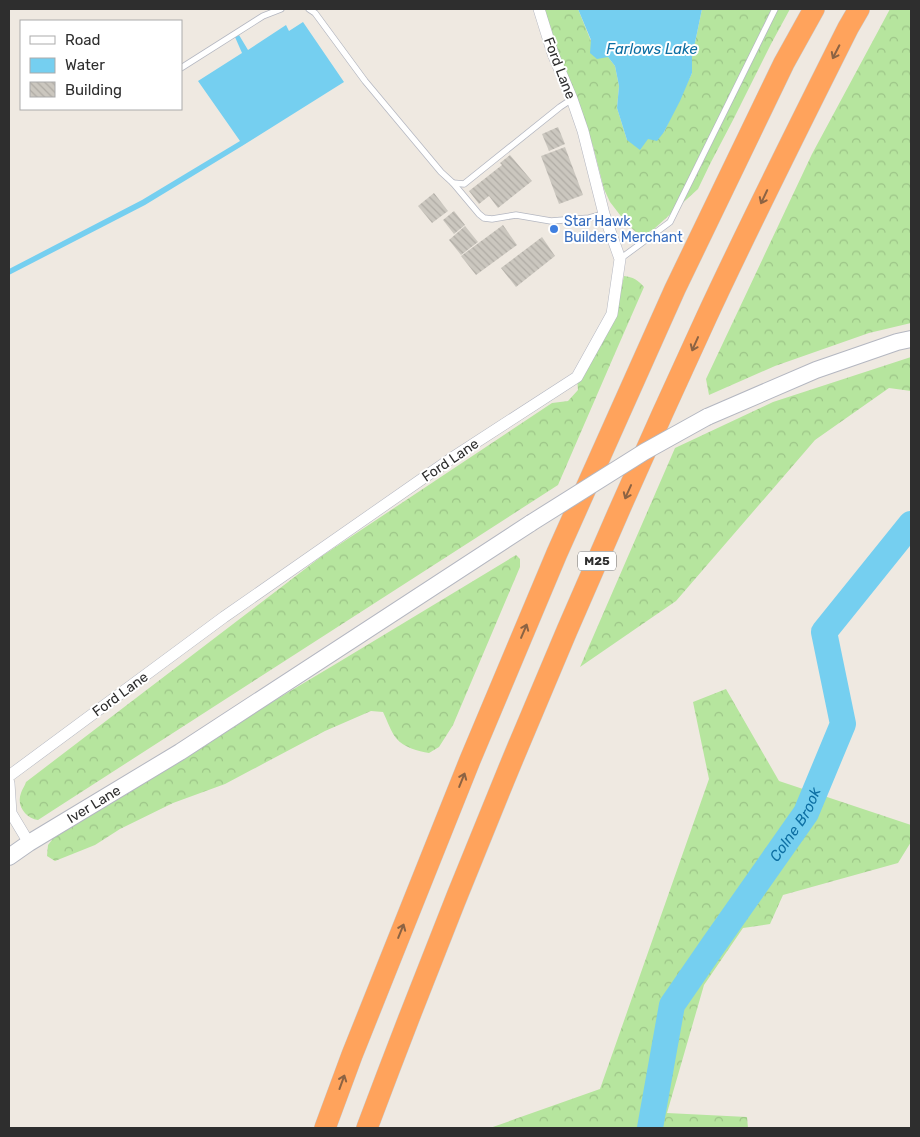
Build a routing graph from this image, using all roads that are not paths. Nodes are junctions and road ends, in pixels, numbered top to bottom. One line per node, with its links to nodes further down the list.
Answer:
1 (281, 9): 7 (lane)
2 (309, 9): 9 (lane)
3 (538, 9): 8 (street, Ford Lane)
4 (775, 9): 11 (lane)
5 (814, 9): 17 (highway, M25, one-way to 5)
6 (859, 9): 18 (highway, M25, one-way to 18)
7 (182, 67)
8 (572, 98): 9 (lane); 10 (street, Ford Lane)
9 (454, 182): 10 (lane)
10 (604, 214): 11 (street, Ford Lane)
11 (620, 259): 13 (street, Ford Lane)
12 (911, 338): 15 (main road, Iver Lane, bridge)
13 (9, 776)
14 (9, 783): 15 (street)
15 (30, 843): 16 (main road, Iver Lane)
16 (9, 857)
17 (325, 1128)
18 (367, 1128)

